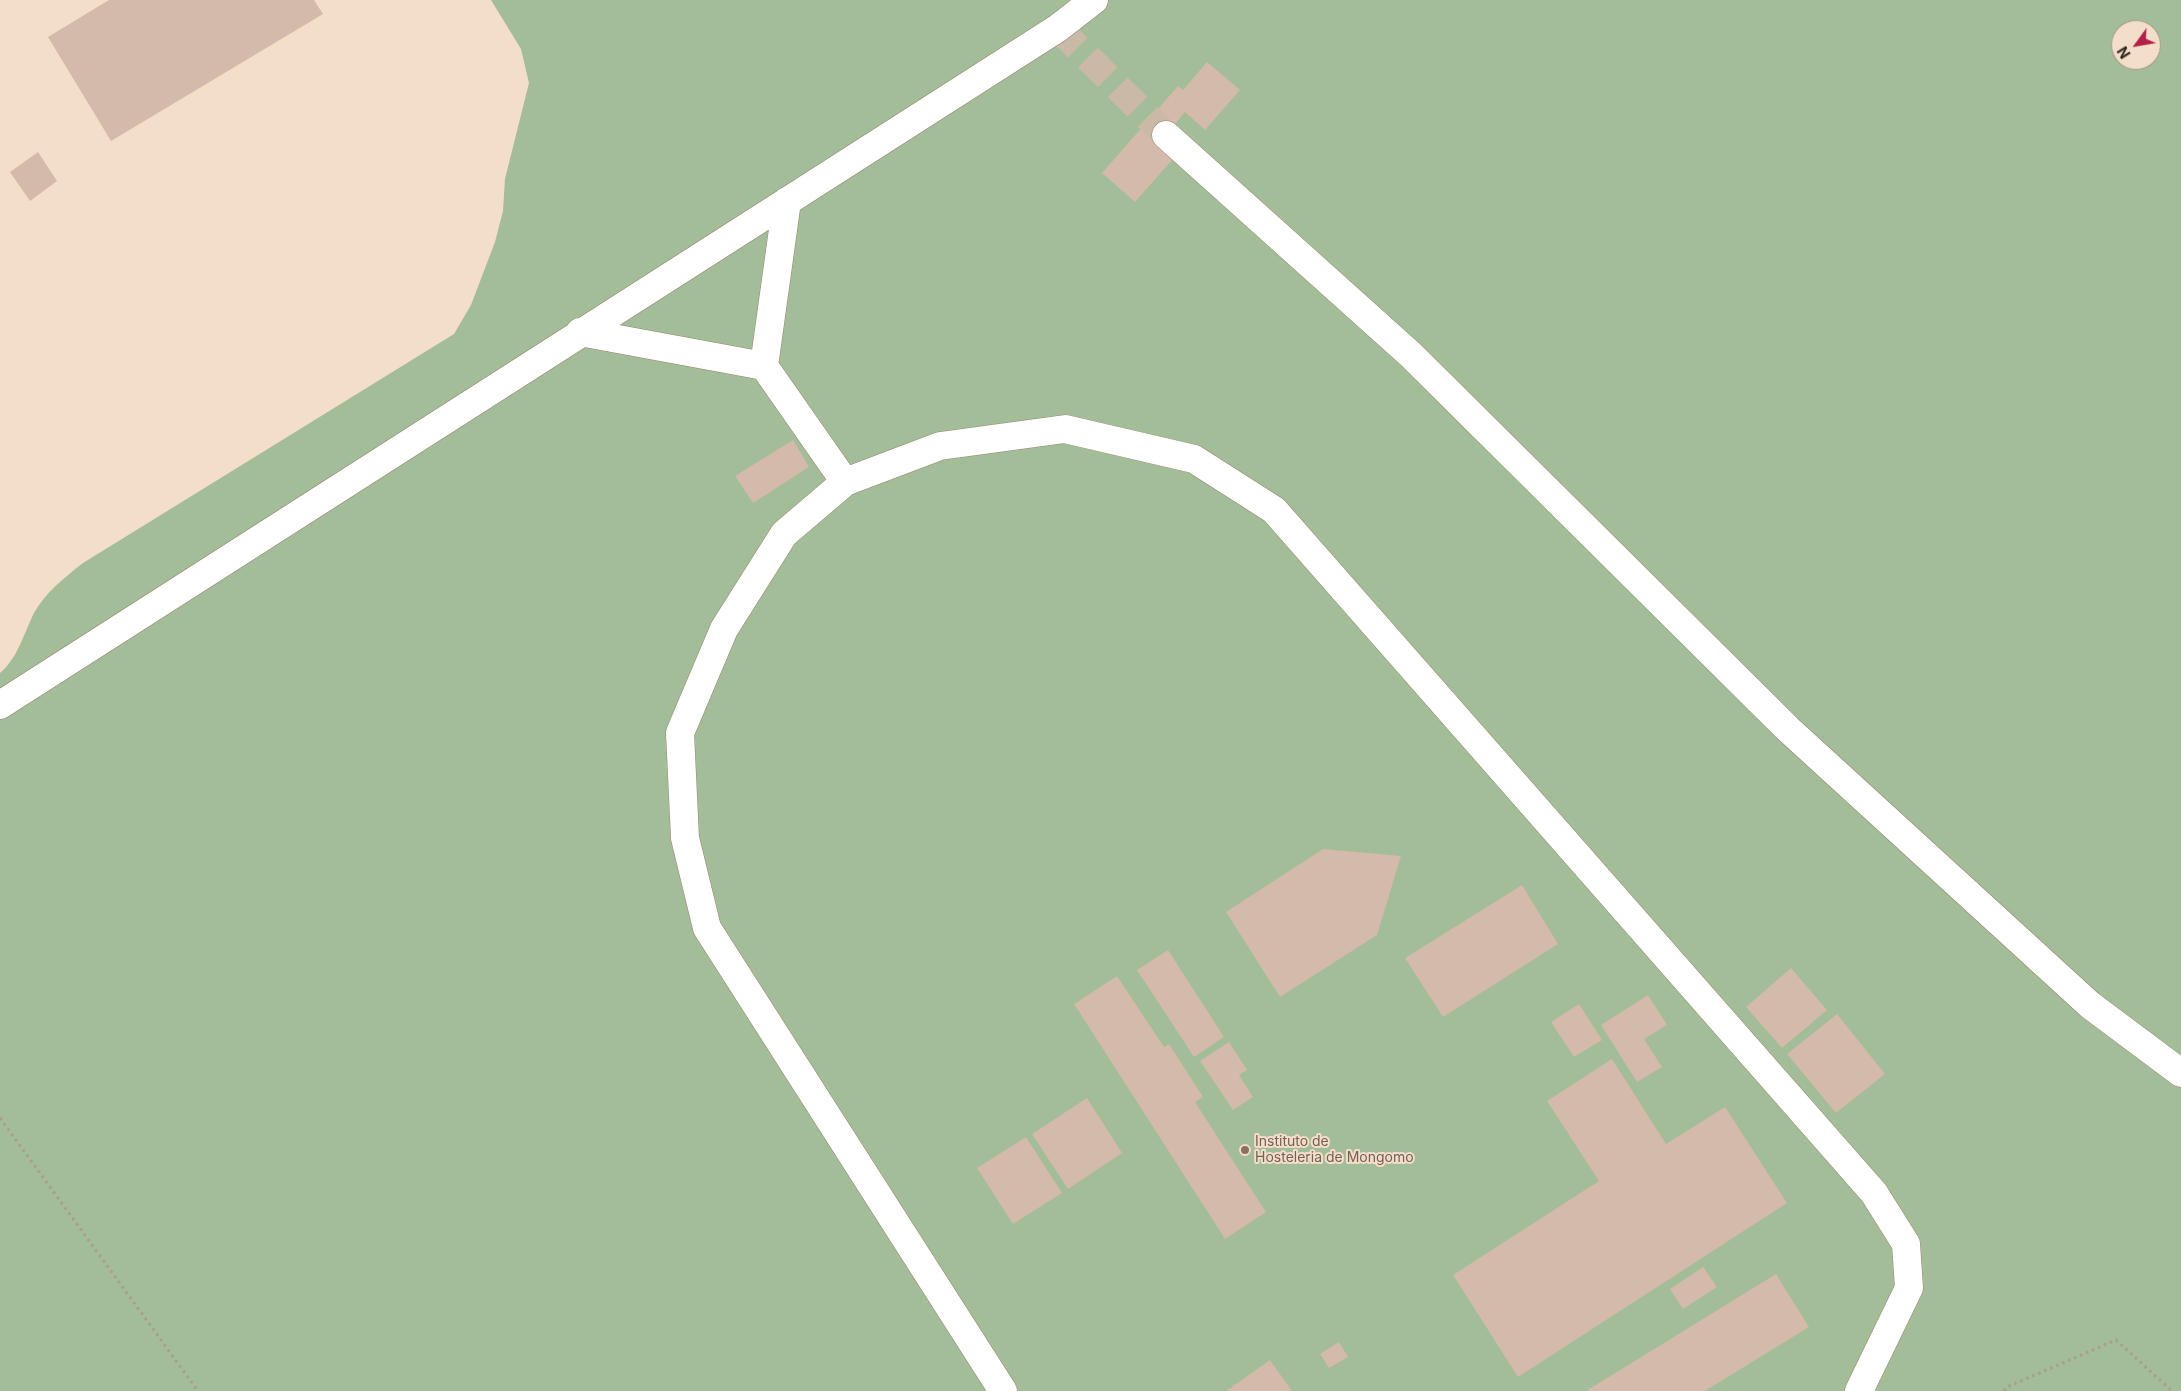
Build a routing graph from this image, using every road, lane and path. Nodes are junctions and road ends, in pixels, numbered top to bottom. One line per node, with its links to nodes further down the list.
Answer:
1 (1094, 0): 3 (street)
2 (1166, 135): 8 (street)
3 (787, 201): 4 (street); 5 (street)
4 (580, 332): 5 (street); 7 (street)
5 (764, 366): 6 (street)
6 (845, 482): 11 (street); 12 (street)
7 (0, 705)
8 (2181, 1073)
9 (0, 1118): 10 (path)
10 (198, 1391)
11 (1003, 1391)
12 (1859, 1391)
13 (2004, 1391): 14 (path)
14 (2172, 1391)

